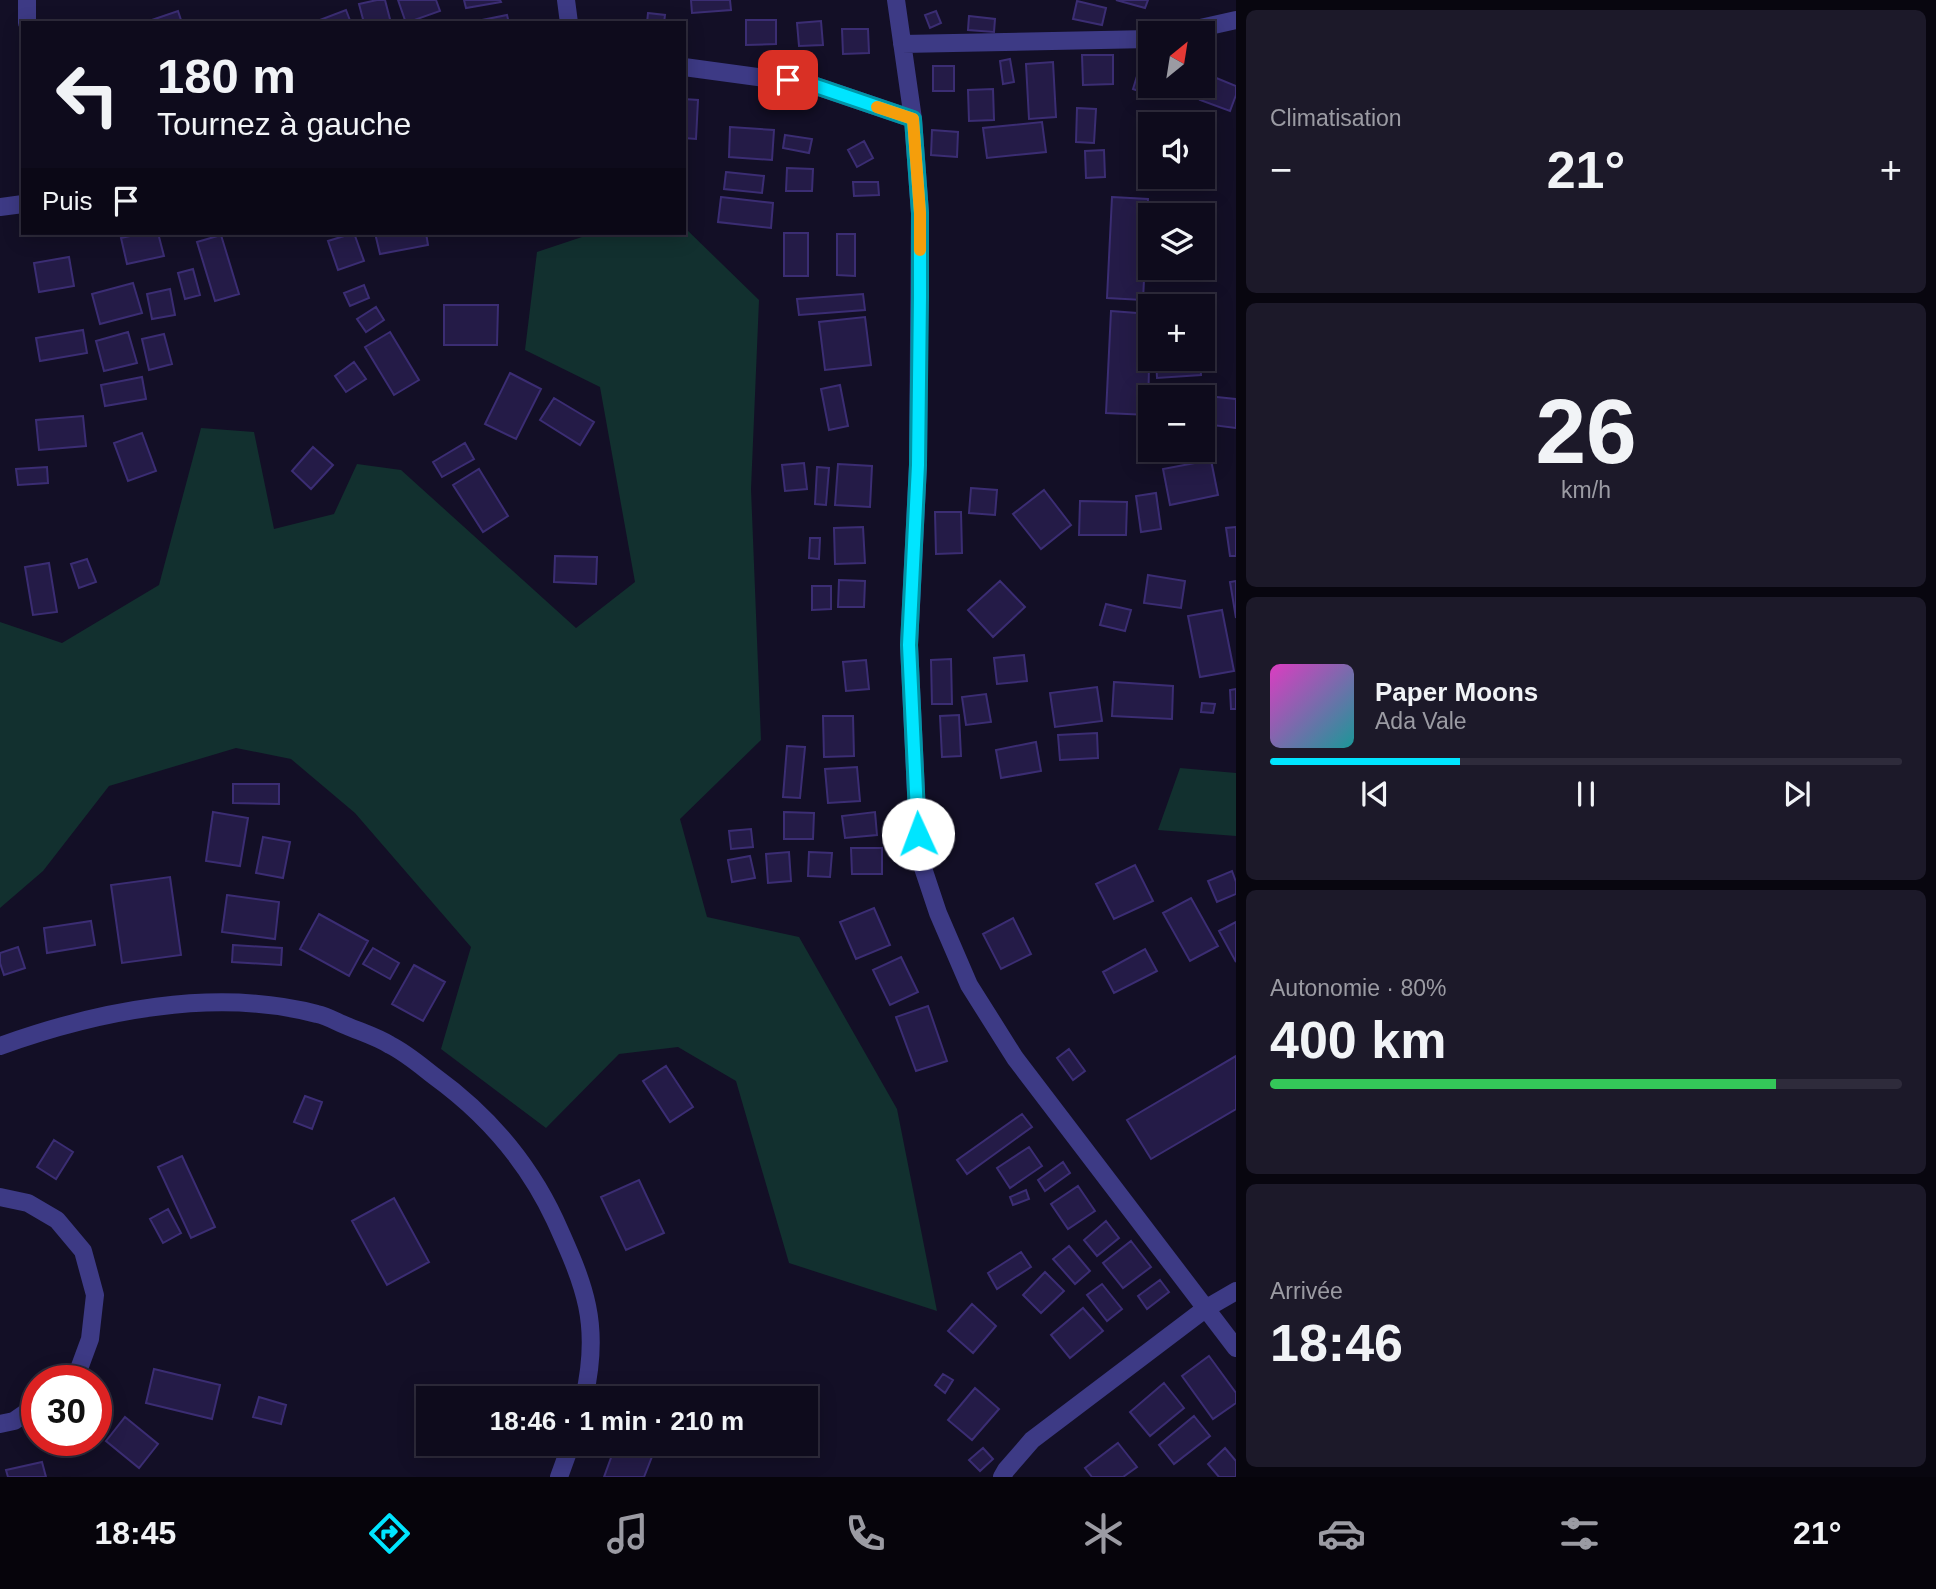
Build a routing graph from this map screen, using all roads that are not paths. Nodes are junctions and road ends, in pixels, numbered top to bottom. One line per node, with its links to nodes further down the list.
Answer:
1 (27, 0): 5 (street)
2 (565, 0): 6 (street)
3 (896, 0): 9 (street)
4 (1236, 20): 7 (street)
5 (27, 21)
6 (569, 21)
7 (1215, 25)
8 (1138, 39): 9 (street)
9 (902, 44): 11 (street)
10 (686, 67): 11 (street)
11 (913, 119): 17 (street)
12 (21, 204): 13 (street)
13 (0, 207)
14 (0, 1046): 20 (street)
15 (0, 1197): 19 (street)
16 (1236, 1291): 17 (street)
17 (1205, 1309): 18 (street); 25 (street)
18 (1236, 1348)
19 (80, 1365)
20 (587, 1386)
21 (21, 1416): 22 (street)
22 (0, 1424)
23 (567, 1456): 24 (street)
24 (559, 1477)
25 (1002, 1477)

